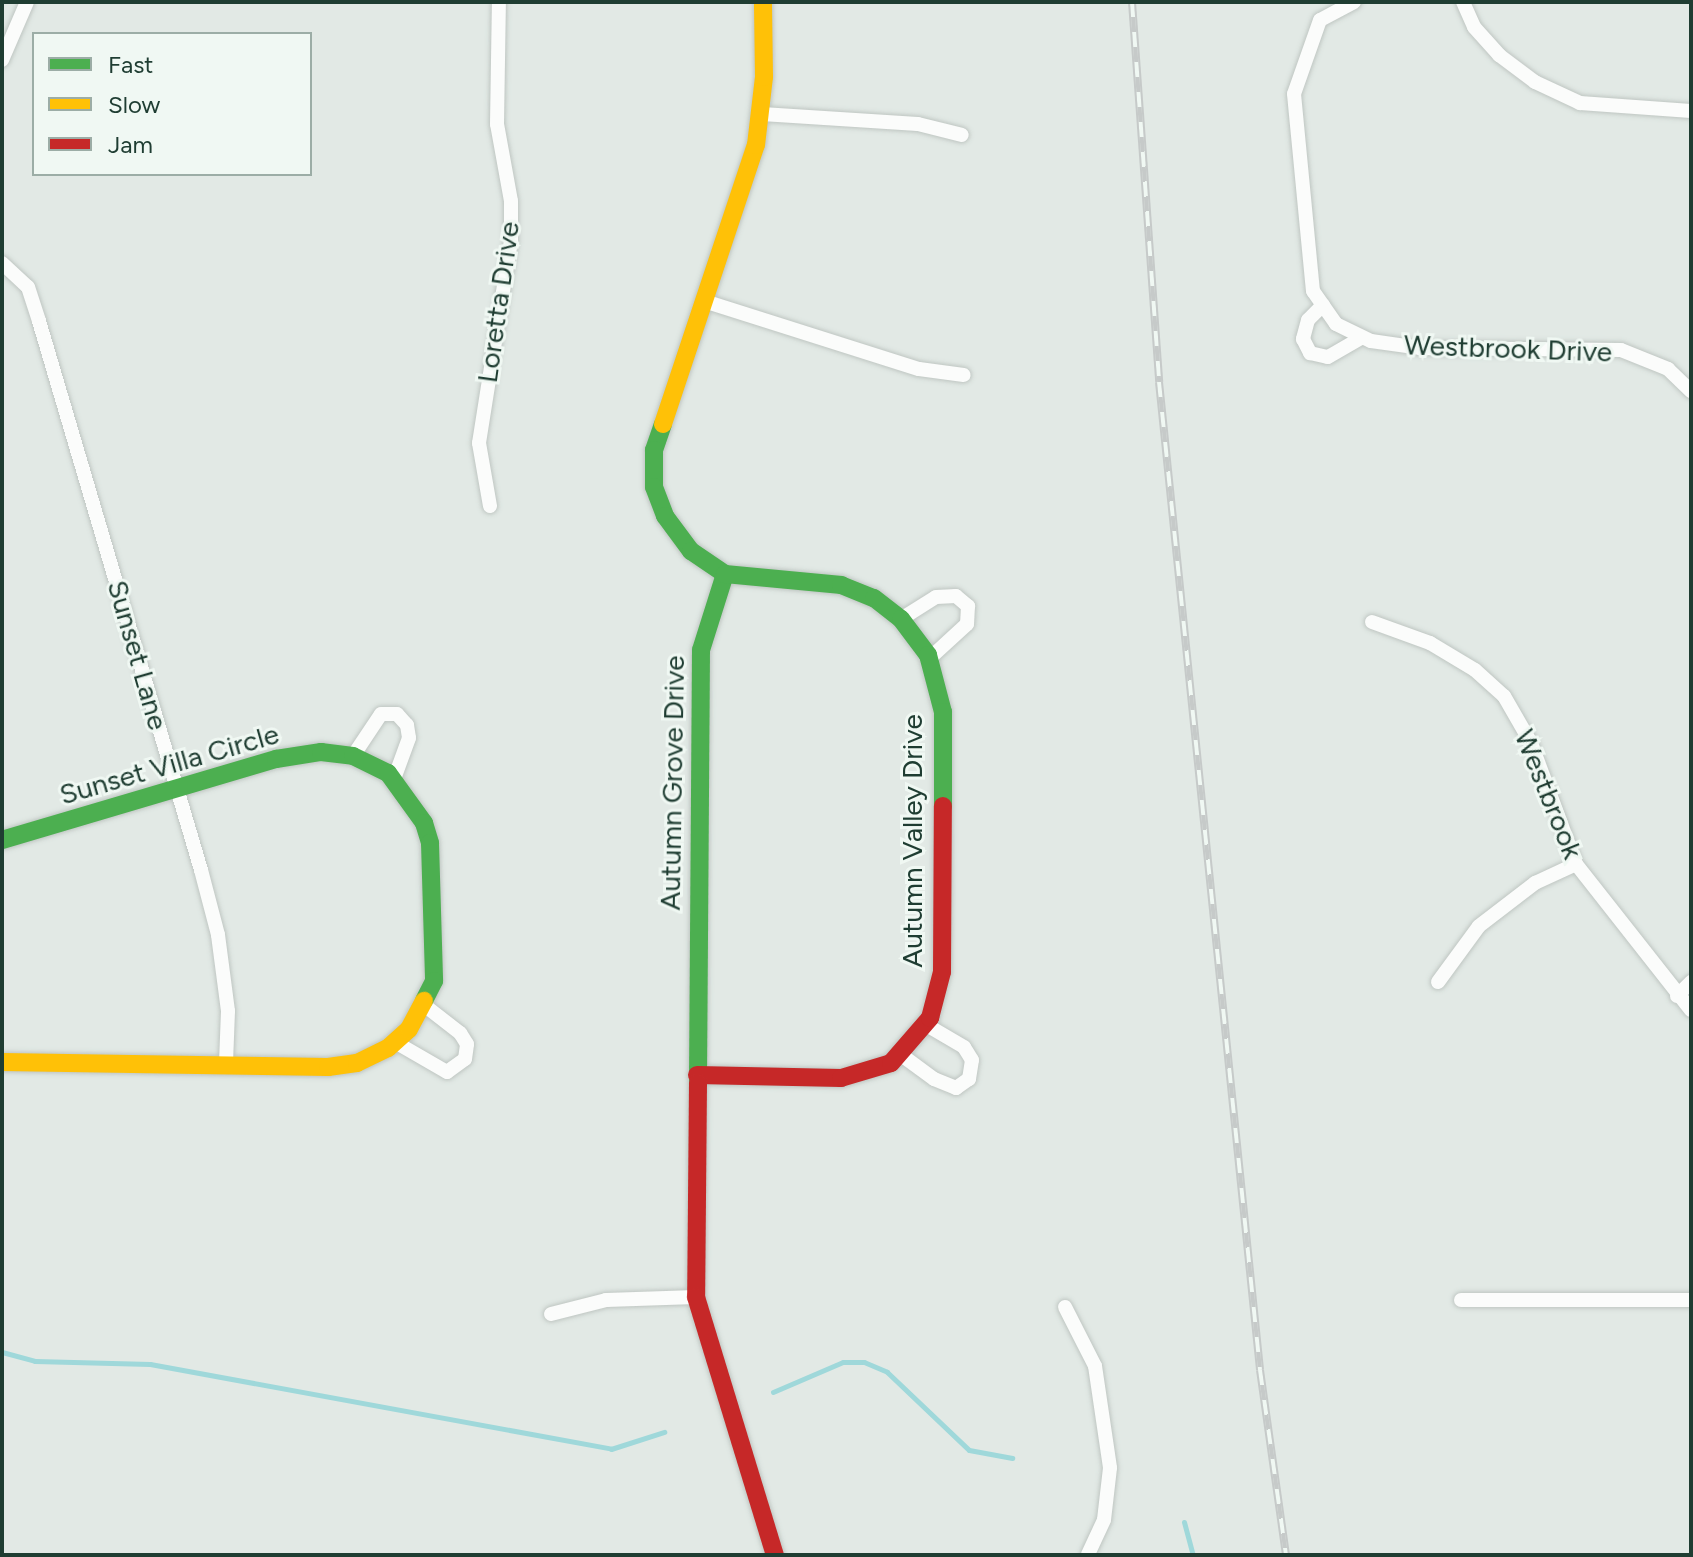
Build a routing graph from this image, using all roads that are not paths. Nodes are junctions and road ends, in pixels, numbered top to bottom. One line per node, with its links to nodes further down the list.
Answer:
1 (27, 2): 6 (street)
2 (499, 2): 16 (street, Loretta Drive)
3 (763, 2): 8 (street)
4 (1354, 2): 12 (street, Westbrook Drive)
5 (1463, 2): 7 (street)
6 (2, 60)
7 (1691, 111)
8 (762, 114): 9 (street); 11 (street)
9 (962, 135)
10 (2, 263): 23 (street, Sunset Lane)
11 (704, 301): 14 (street); 17 (street)
12 (1323, 305): 13 (street, Westbrook Drive); 13 (street, Westbrook Drive)
13 (1362, 337): 15 (street, Westbrook Drive)
14 (964, 375)
15 (1691, 391)
16 (490, 506)
17 (725, 574): 18 (street, Autumn Valley Drive); 36 (street, Autumn Grove Drive)
18 (901, 619): 20 (street, Autumn Valley Drive); 20 (street)
19 (1372, 622): 25 (street, Westbrook)
20 (929, 659): 31 (street, Autumn Valley Drive)
21 (353, 756): 22 (street, Sunset Villa Circle); 22 (street); 23 (street, Sunset Villa Circle)
22 (394, 779): 29 (street, Sunset Villa Circle)
23 (177, 787): 24 (street, Sunset Villa Circle); 35 (street, Sunset Lane)
24 (2, 840)
25 (1576, 864): 26 (street); 28 (street, Westbrook)
26 (1438, 982)
27 (1691, 982): 28 (street)
28 (1677, 996): 30 (street, Westbrook)
29 (424, 1005): 32 (street, Sunset Villa Circle); 32 (street)
30 (1691, 1010)
31 (925, 1024): 33 (street, Autumn Valley Drive); 33 (street)
32 (395, 1042): 35 (street, Sunset Villa Circle)
33 (900, 1054): 36 (street, Autumn Valley Drive)
34 (2, 1062): 35 (street, Sunset Villa Circle)
35 (226, 1064)
36 (697, 1075): 37 (street, Autumn Grove Drive)
37 (696, 1297): 41 (street); 42 (street, Autumn Grove Drive)
38 (1461, 1300): 39 (street)
39 (1691, 1300)
40 (1065, 1307): 43 (street)
41 (551, 1314)
42 (775, 1555)
43 (1088, 1555)

